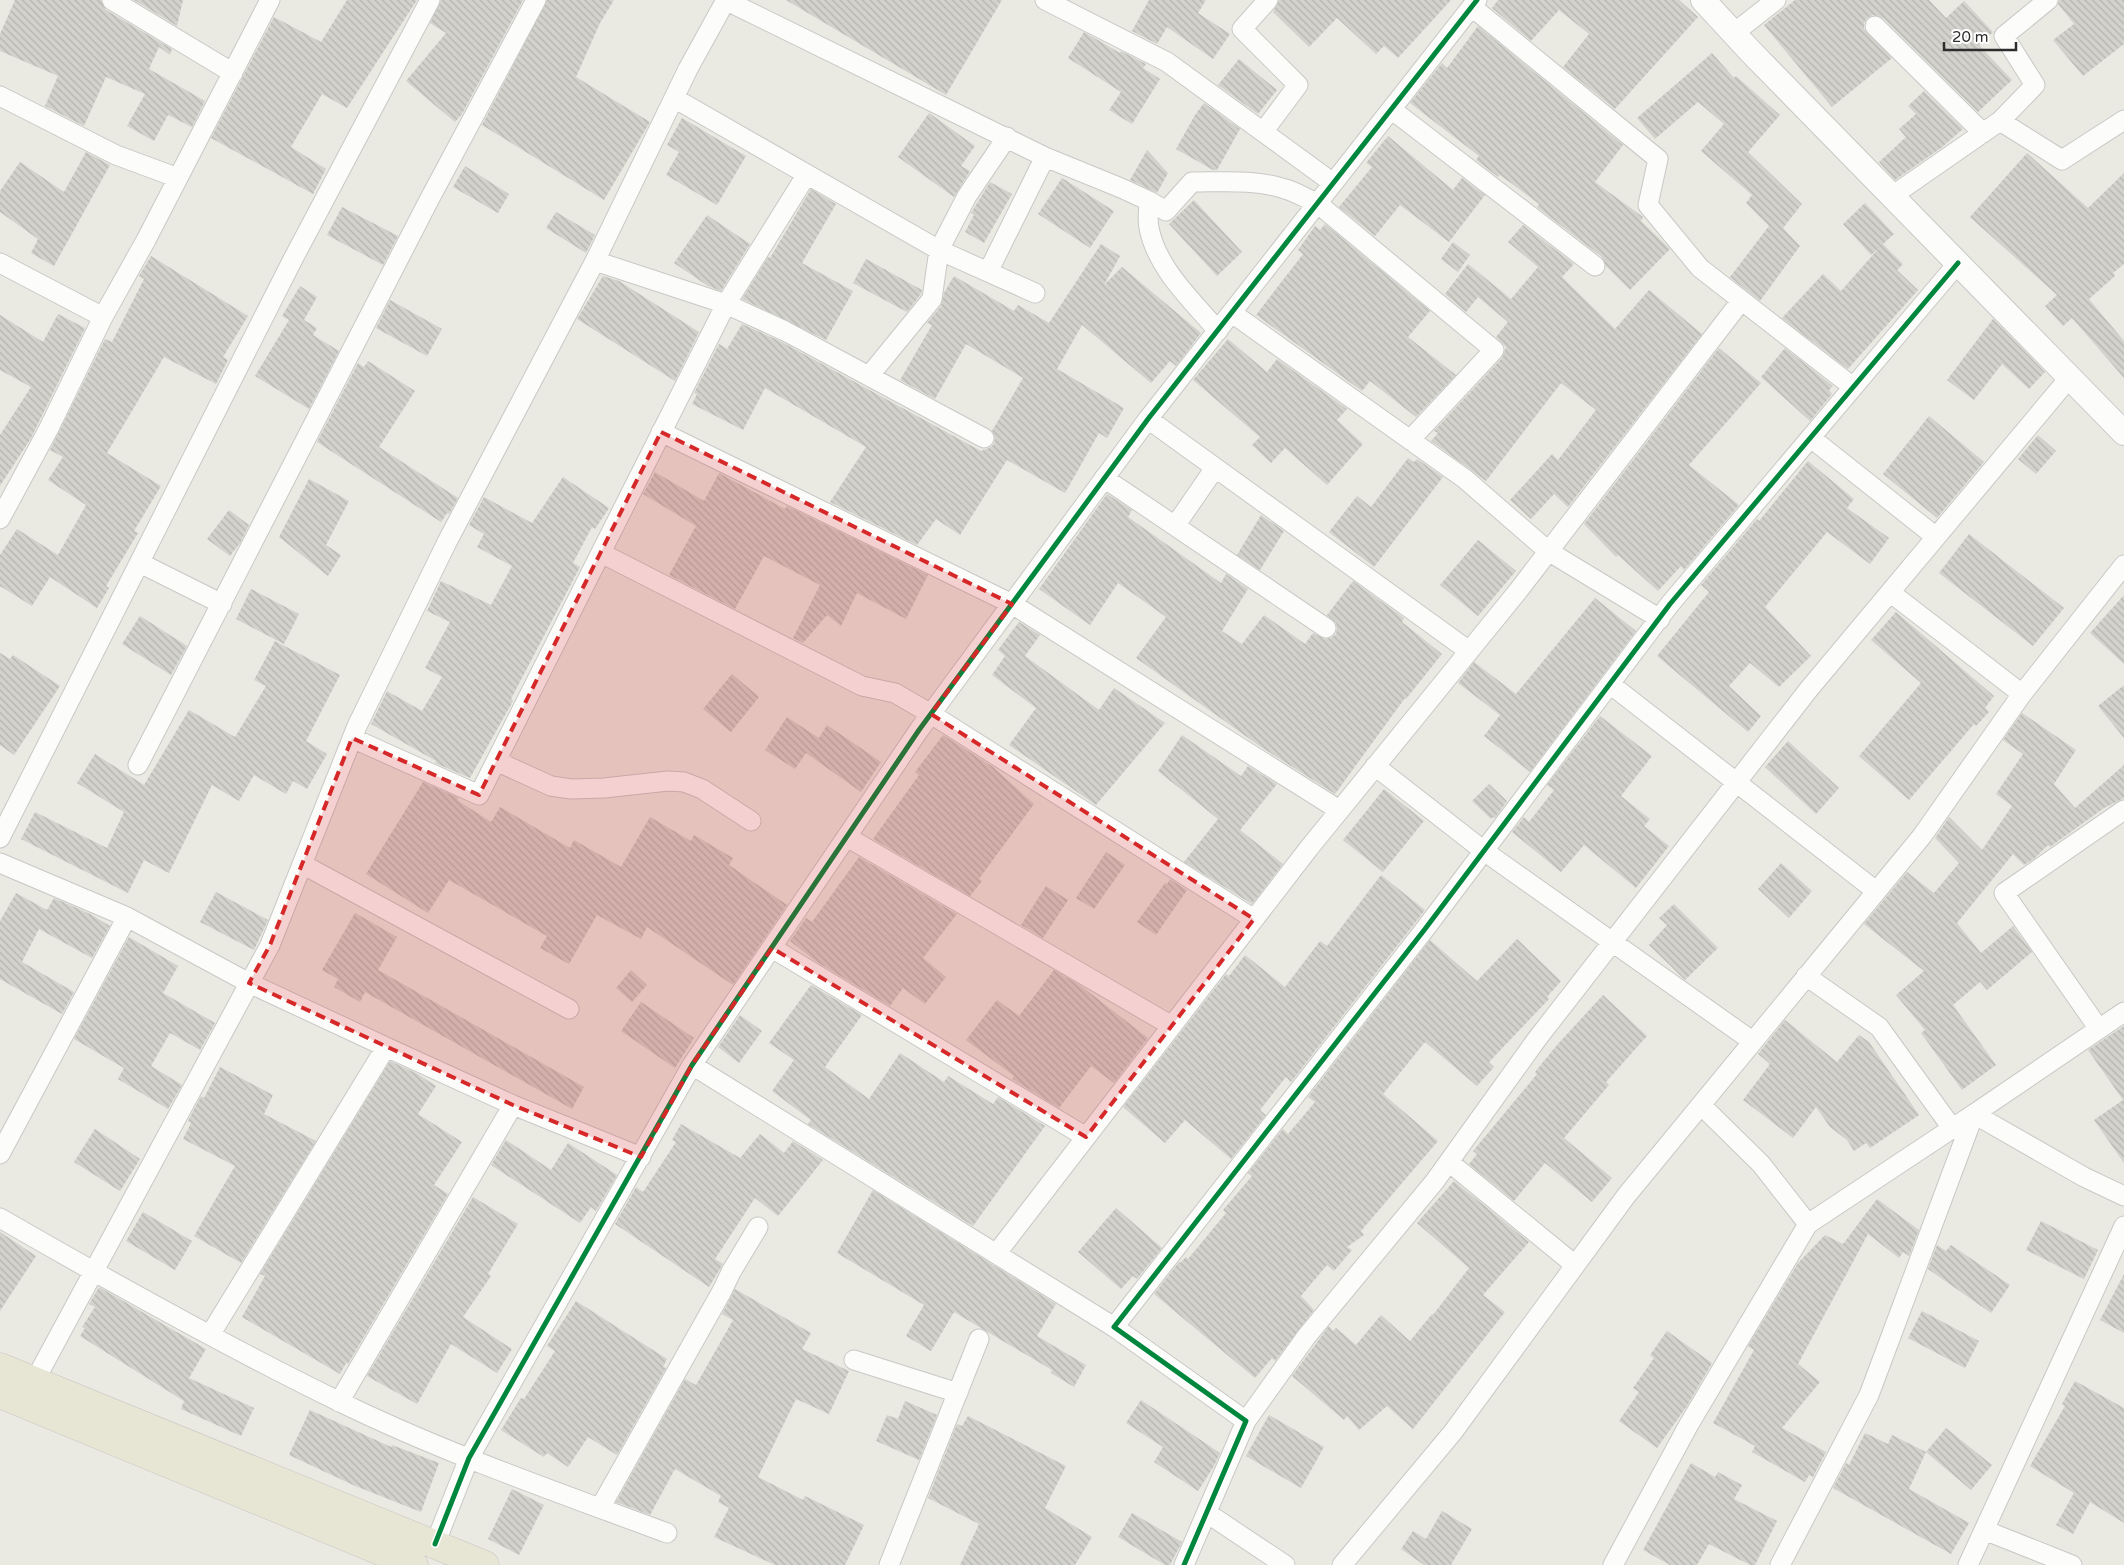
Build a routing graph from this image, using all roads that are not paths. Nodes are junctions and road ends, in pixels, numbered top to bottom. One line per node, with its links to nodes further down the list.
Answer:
1 (112, 0): 14 (street)
2 (270, 0): 14 (street)
3 (430, 0): 58 (street)
4 (536, 0): 61 (street)
5 (725, 0): 16 (street); 22 (street)
6 (1045, 0): 20 (street)
7 (1268, 0): 20 (street)
8 (1703, 0): 13 (street)
9 (1776, 0): 13 (street)
10 (2048, 0): 19 (street)
11 (1474, 4): 17 (street); 37 (street)
12 (1875, 26): 21 (street)
13 (1734, 33): 27 (street)
14 (233, 73): 25 (street)
15 (0, 96): 25 (street)
16 (674, 98): 24 (street); 31 (street)
17 (1391, 109): 26 (street); 34 (street)
18 (2124, 120): 19 (street)
19 (2000, 121): 21 (street)
20 (1263, 132): 26 (street)
21 (1983, 133): 27 (street)
22 (1007, 137): 23 (street); 30 (street)
23 (1045, 157): 28 (street); 35 (street)
24 (807, 174): 30 (street); 38 (street)
25 (178, 178): 40 (street)
26 (1333, 183): 29 (street)
27 (1892, 196): 33 (street)
28 (1149, 201): 29 (street); 41 (street)
29 (1317, 203): 39 (street); 50 (street)
30 (939, 250): 35 (street); 42 (street)
31 (594, 261): 38 (street); 69 (street)
32 (0, 263): 40 (street)
33 (1958, 263): 43 (street); 44 (street)
34 (1594, 266)
35 (988, 272): 36 (street)
36 (1035, 293)
37 (1741, 301): 44 (street); 56 (street)
38 (726, 304): 42 (street); 46 (street)
39 (1232, 312): 41 (street); 50 (street)
40 (103, 317): 53 (street)
41 (1218, 331): 45 (street)
42 (869, 376): 48 (street)
43 (2070, 378): 47 (street); 55 (street)
44 (1853, 387): 49 (street)
45 (1148, 419): 51 (street); 52 (street)
46 (660, 432): 57 (street); 62 (street)
47 (2124, 433)
48 (984, 438)
49 (1811, 438): 55 (street); 63 (street)
50 (1410, 440): 56 (street)
51 (1215, 468): 54 (street); 65 (street)
52 (1104, 478): 54 (street); 62 (street)
53 (0, 519)
54 (1175, 526): 64 (street)
55 (1936, 537): 60 (street)
56 (1548, 551): 63 (street); 65 (street)
57 (601, 552): 68 (street); 70 (street)
58 (140, 563): 61 (street); 78 (street)
59 (2124, 565): 67 (street)
60 (1891, 593): 67 (street); 73 (street)
61 (222, 604): 71 (street)
62 (1012, 604): 68 (street); 74 (street)
63 (1660, 619): 66 (street)
64 (1326, 628)
65 (1469, 651): 72 (street)
66 (1610, 684): 73 (street); 79 (street)
67 (2022, 694): 82 (street)
68 (931, 714): 77 (street); 84 (street)
69 (352, 738): 70 (street); 81 (street)
70 (496, 761): 76 (street)
71 (138, 765)
72 (1375, 766): 74 (street); 79 (street)
73 (1737, 782): 82 (street); 85 (street)
74 (1339, 810): 84 (street)
75 (2124, 810): 92 (street)
76 (751, 821)
77 (847, 837): 86 (street); 91 (street)
78 (0, 838)
79 (1484, 851): 85 (street); 112 (street)
80 (0, 864): 83 (street)
81 (302, 864): 88 (street); 89 (street)
82 (1876, 891): 87 (street)
83 (128, 917): 88 (street); 101 (street)
84 (1254, 919): 91 (street)
85 (1612, 943): 93 (street); 103 (street)
86 (772, 948): 95 (street); 100 (street)
87 (1806, 976): 93 (street); 99 (street)
88 (250, 983): 94 (street); 111 (street)
89 (569, 1009)
90 (2124, 1012): 92 (street)
91 (1172, 1026): 100 (street)
92 (2099, 1029): 98 (street)
93 (1752, 1041): 97 (street)
94 (386, 1047): 96 (street); 113 (street)
95 (692, 1065): 102 (street); 109 (street)
96 (513, 1105): 102 (street); 120 (street)
97 (1701, 1105): 106 (street); 110 (street)
98 (1974, 1114): 99 (street); 104 (street); 135 (street)
99 (1952, 1128): 106 (street)
100 (1086, 1137): 109 (street)
101 (0, 1154)
102 (641, 1157): 122 (street)
103 (1449, 1162): 110 (street); 121 (street)
104 (2124, 1196)
105 (0, 1218): 111 (street)
106 (1808, 1224): 134 (street)
107 (2124, 1226): 125 (street)
108 (758, 1228): 123 (street)
109 (996, 1254): 112 (street)
110 (1575, 1265): 133 (street)
111 (94, 1273): 113 (street); 117 (street)
112 (1114, 1327): 121 (street)
113 (210, 1334): 120 (street)
114 (979, 1339): 118 (street)
115 (854, 1360): 118 (street)
116 (0, 1367): 117 (main road)
117 (34, 1382): 127 (main road)
118 (958, 1393): 130 (street)
119 (0, 1394): 128 (main road)
120 (339, 1402): 122 (street)
121 (1246, 1421): 124 (street)
122 (468, 1458): 123 (street); 127 (street)
123 (600, 1508): 126 (street)
124 (1207, 1513): 131 (street); 132 (street)
125 (1984, 1530): 136 (street); 137 (street)
126 (667, 1533)
127 (435, 1544): 129 (main road)
128 (414, 1565)
129 (485, 1565)
130 (889, 1565)
131 (1184, 1565)
132 (1285, 1565)
133 (1342, 1565)
134 (1613, 1565)
135 (1780, 1565)
136 (1968, 1565)
137 (2072, 1565)

